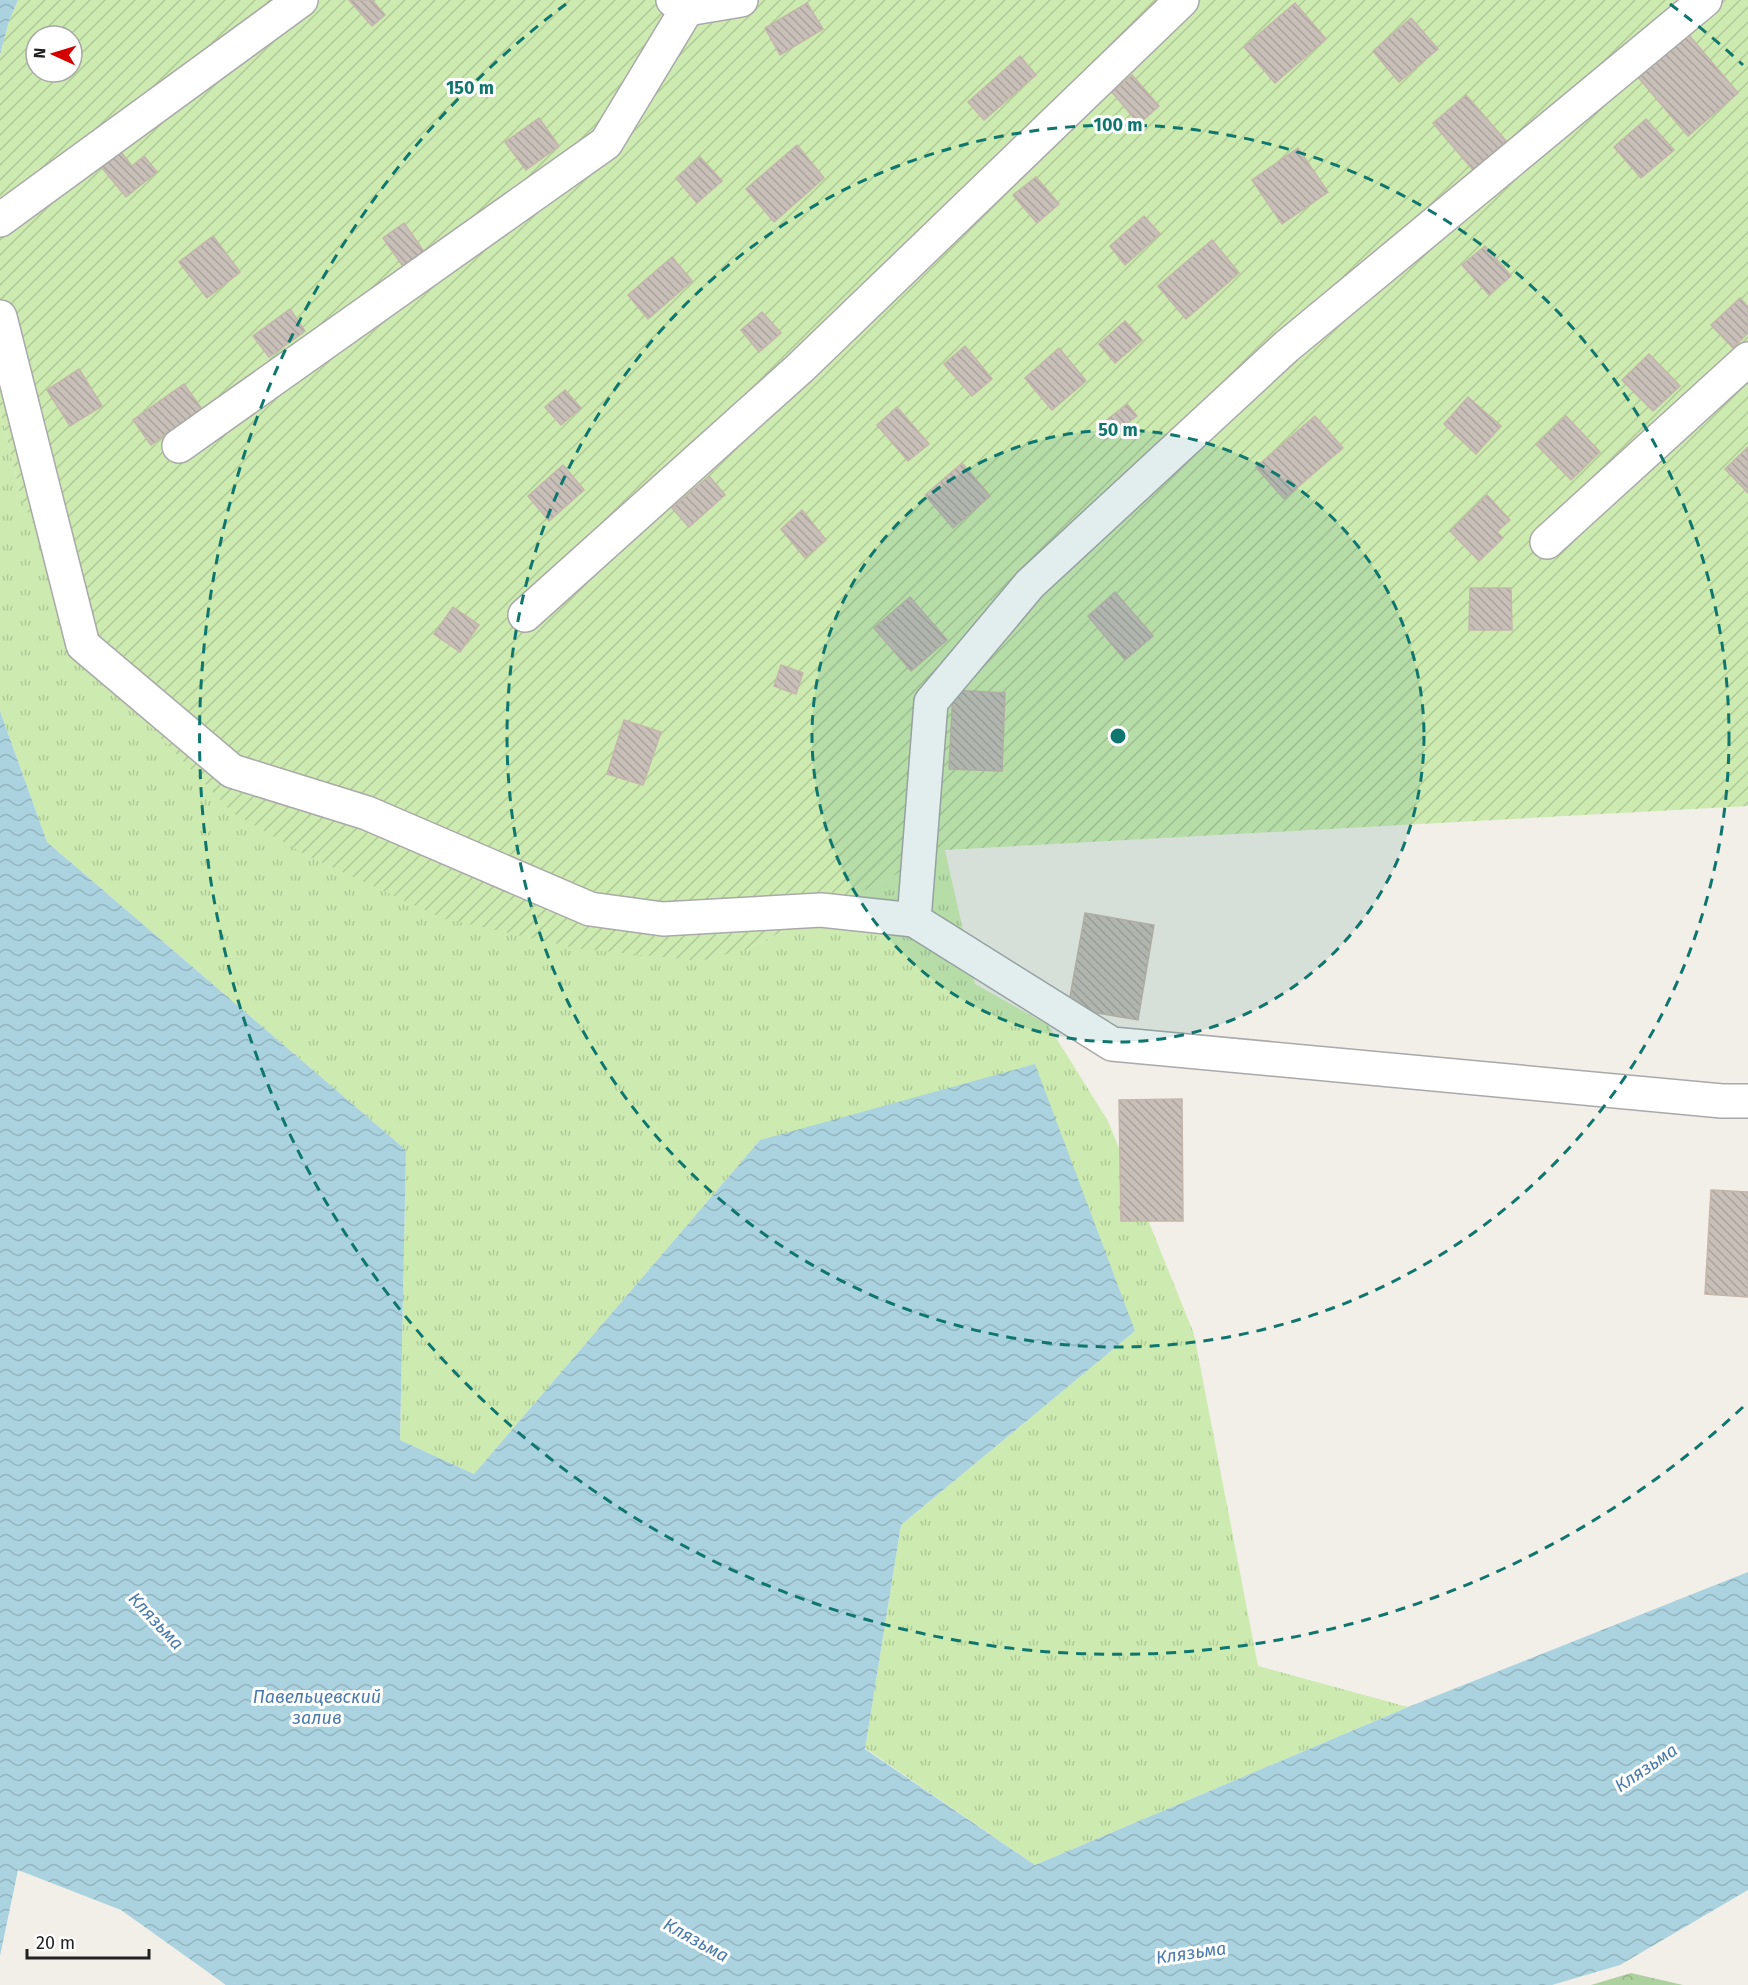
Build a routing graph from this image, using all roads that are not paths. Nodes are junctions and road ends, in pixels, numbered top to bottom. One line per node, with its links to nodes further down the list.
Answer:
1 (301, 0): 6 (street)
2 (741, 0): 5 (street)
3 (1182, 0): 11 (street)
4 (1705, 0): 12 (street)
5 (680, 4): 9 (street)
6 (0, 220)
7 (0, 317): 12 (street)
8 (1748, 358): 10 (street)
9 (179, 447)
10 (1547, 542)
11 (525, 615)
12 (914, 920): 13 (street)
13 (1748, 1101)

